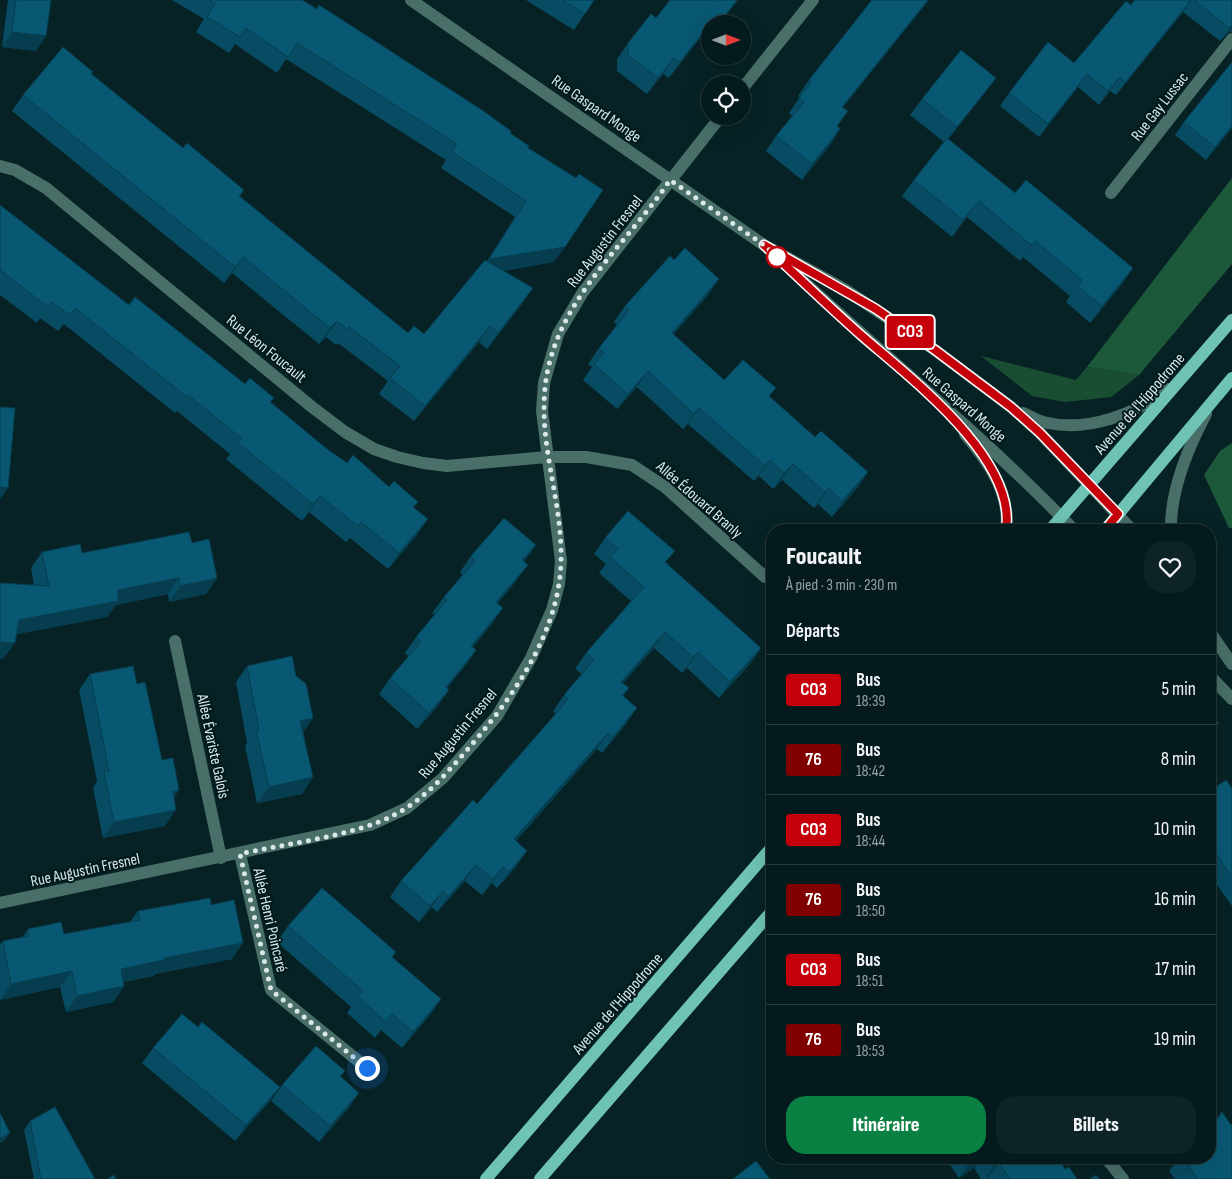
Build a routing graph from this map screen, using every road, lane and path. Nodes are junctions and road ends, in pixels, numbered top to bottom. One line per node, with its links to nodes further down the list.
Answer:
1 (814, 0): 4 (street)
2 (413, 1): 7 (street, Rue Gaspard Monge)
3 (1232, 39): 8 (street, Rue Gay Lussac)
4 (751, 78)
5 (714, 125): 7 (street, Rue Augustin Fresnel)
6 (0, 166): 16 (street, Rue Léon Foucault)
7 (670, 180): 9 (street, Rue Gaspard Monge); 16 (street, Rue Augustin Fresnel)
8 (1111, 193)
9 (764, 245): 13 (street, Rue Gaspard Monge); 15 (street, Rue Gaspard Monge)
10 (1232, 320): 12 (main road, Avenue de l'Hippodrome)
11 (1232, 378): 14 (main road)
12 (1180, 381): 15 (street); 17 (main road, Avenue de l'Hippodrome)
13 (936, 400): 19 (street, Rue Gaspard Monge); 20 (street)
14 (1212, 401): 18 (main road); 25 (street)
15 (1011, 407): 17 (street, Rue Gaspard Monge)
16 (547, 457): 26 (street, Allée Édouard Branly); 32 (street, Rue Augustin Fresnel)
17 (1089, 484): 18 (street, Rue Gaspard Monge); 19 (main road, Avenue de l'Hippodrome)
18 (1118, 514): 23 (main road); 24 (street, Rue Gaspard Monge)
19 (1061, 517): 21 (main road, Avenue de l'Hippodrome); 22 (street, Rue Gaspard Monge)
20 (1006, 524)
21 (1055, 524)
22 (1068, 524)
23 (1110, 524)
24 (1127, 524)
25 (1172, 524)
26 (765, 577)
27 (175, 641): 34 (street, Allée Évariste Galois)
28 (1216, 641): 29 (street)
29 (1232, 664)
30 (1216, 682): 31 (street)
31 (1232, 699)
32 (240, 854): 34 (street, Rue Augustin Fresnel); 37 (street, Allée Henri Poincaré)
33 (766, 854): 39 (main road, Avenue de l'Hippodrome)
34 (221, 858): 35 (street, Rue Augustin Fresnel)
35 (0, 903)
36 (766, 918): 40 (main road)
37 (367, 1068)
38 (1111, 1164): 41 (street)
39 (486, 1179)
40 (540, 1179)
41 (1123, 1179)

